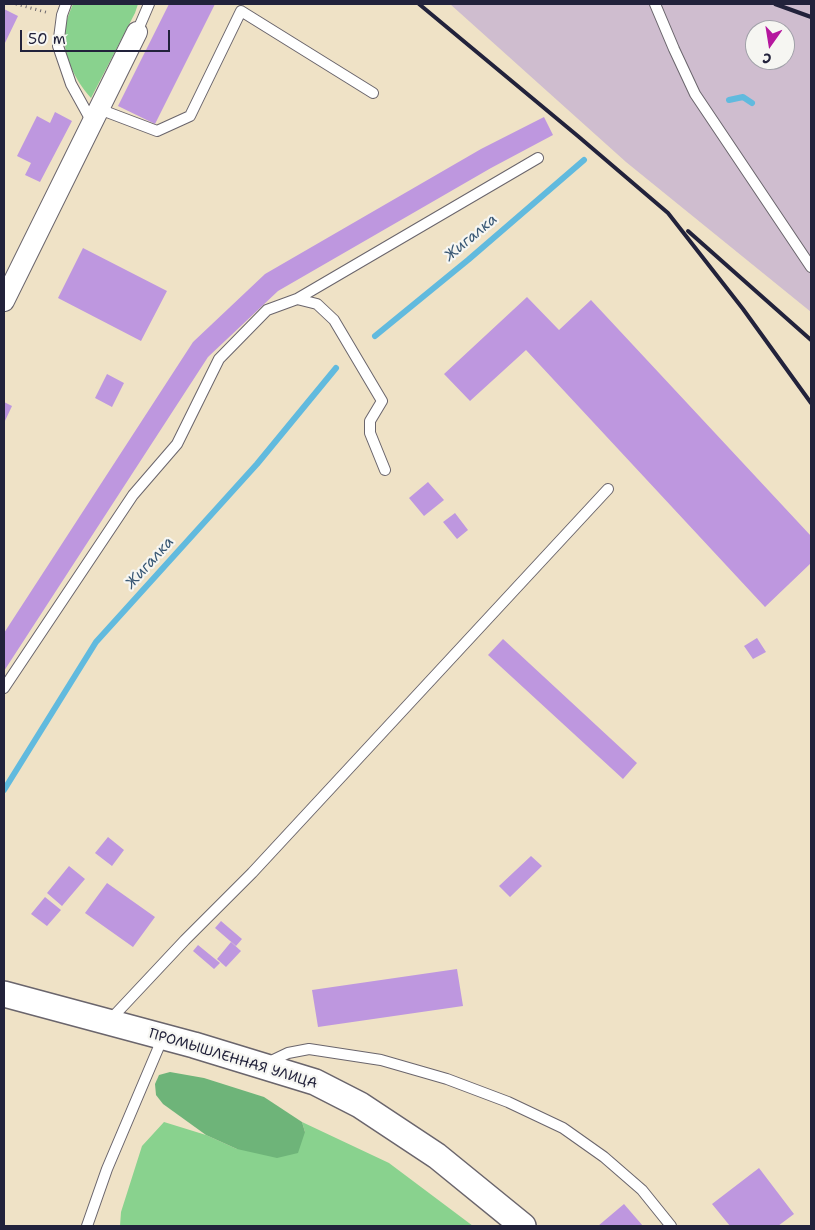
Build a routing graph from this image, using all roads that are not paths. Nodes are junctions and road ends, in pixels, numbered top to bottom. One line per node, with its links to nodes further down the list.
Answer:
1 (66, 4): 6 (lane)
2 (149, 4): 4 (lane)
3 (655, 4): 8 (lane)
4 (137, 32): 6 (street)
5 (373, 93): 6 (lane)
6 (96, 115): 10 (street)
7 (538, 158): 9 (lane)
8 (811, 267)
9 (296, 299): 11 (lane); 13 (lane)
10 (4, 301)
11 (386, 470)
12 (608, 489): 15 (lane)
13 (4, 688)
14 (4, 994): 15 (street, ПРОМЫШЛЕННАЯ УЛИЦА)
15 (108, 1022): 16 (street, ПРОМЫШЛЕННАЯ УЛИЦА)
16 (163, 1038): 17 (street, ПРОМЫШЛЕННАЯ УЛИЦА); 18 (lane)
17 (262, 1066): 19 (street, ПРОМЫШЛЕННАЯ УЛИЦА); 20 (lane)
18 (87, 1226)
19 (523, 1226)
20 (671, 1226)

